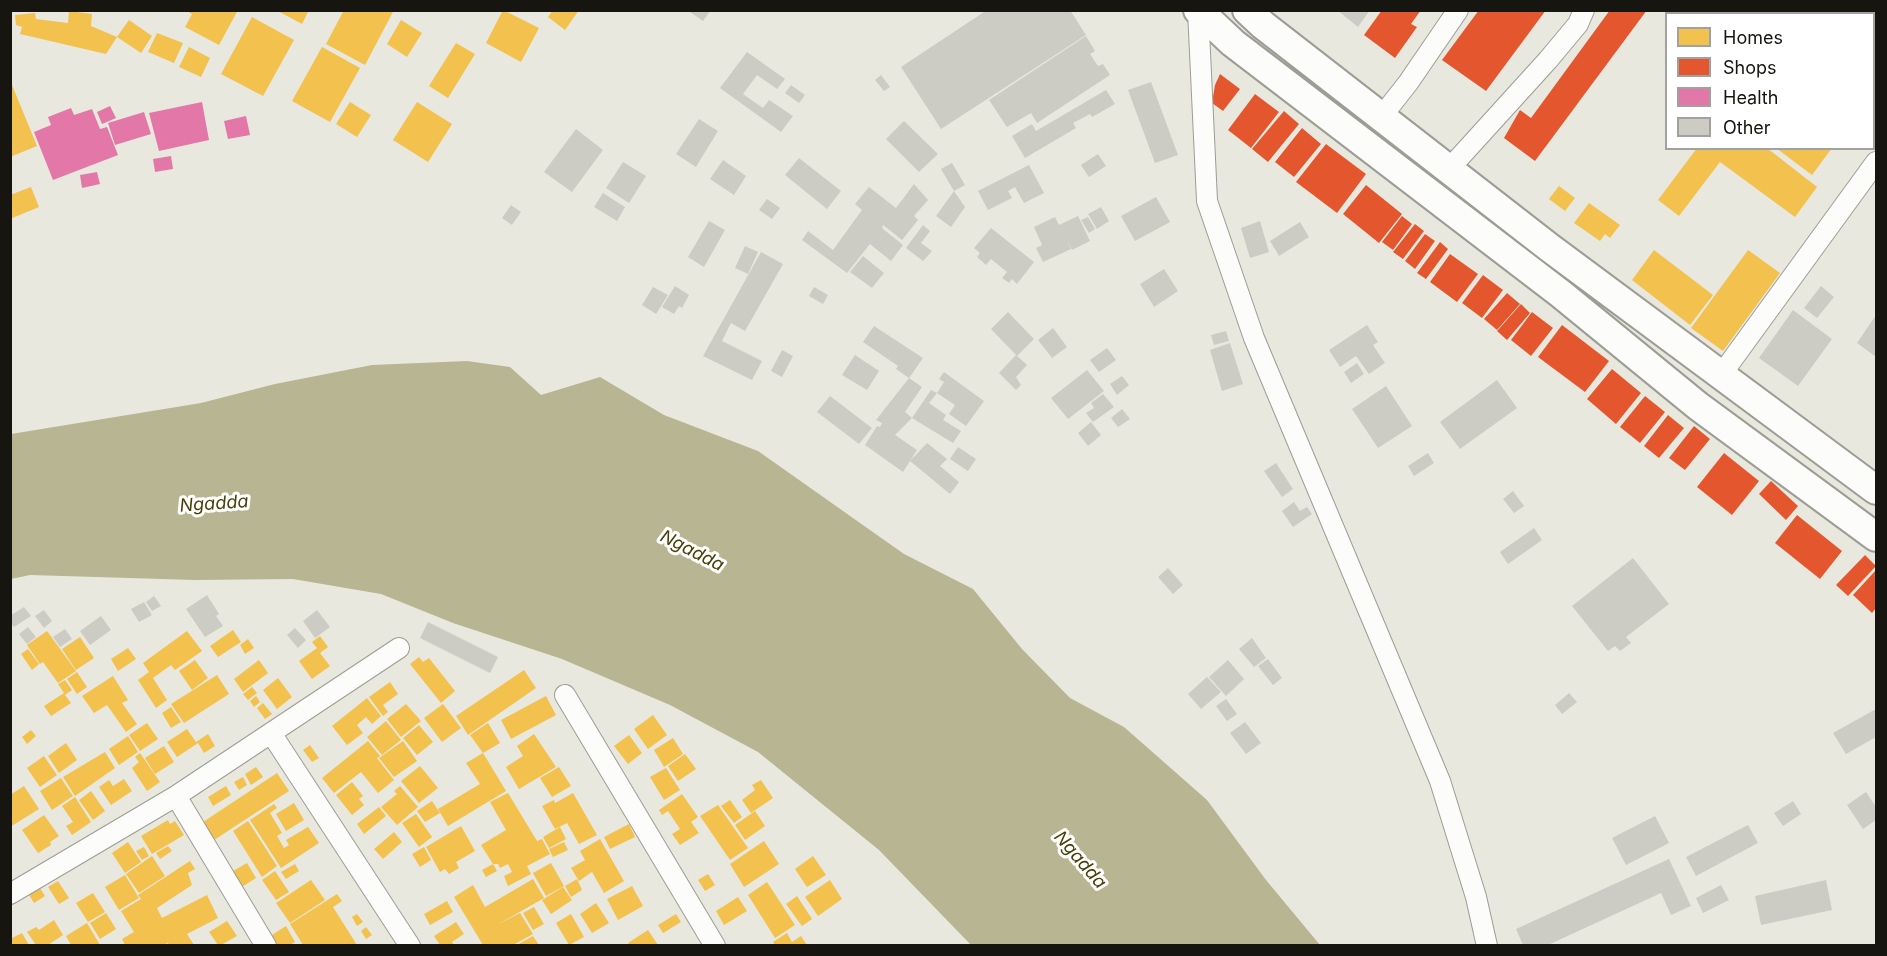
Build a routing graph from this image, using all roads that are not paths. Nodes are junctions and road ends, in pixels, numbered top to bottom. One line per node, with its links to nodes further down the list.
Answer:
1 (1198, 10): 10 (main road); 19 (street)
2 (1247, 10): 5 (main road)
3 (1458, 10): 5 (street)
4 (1584, 10): 7 (street)
5 (1382, 116): 7 (main road)
6 (1876, 162): 8 (street)
7 (1449, 169): 8 (main road)
8 (1721, 375): 9 (main road)
9 (1876, 490)
10 (1876, 537)
11 (399, 648): 13 (street)
12 (565, 695): 18 (street)
13 (271, 733): 14 (street); 17 (street)
14 (176, 796): 15 (street); 16 (street)
15 (10, 894)
16 (266, 945)
17 (410, 945)
18 (715, 945)
19 (1487, 945)

